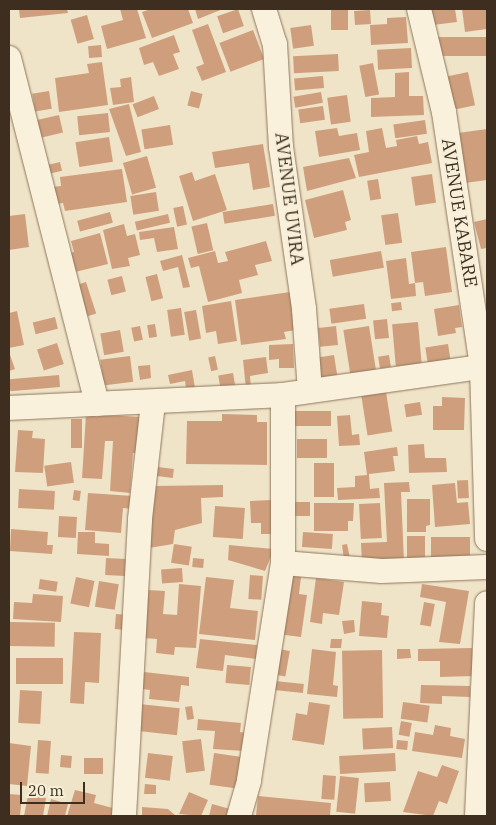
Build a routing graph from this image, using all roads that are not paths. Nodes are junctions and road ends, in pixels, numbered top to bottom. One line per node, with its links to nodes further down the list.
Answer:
1 (264, 9): 5 (street, AVENUE UVIRA)
2 (419, 9): 4 (street, AVENUE KABARE)
3 (9, 58): 8 (street)
4 (485, 366): 5 (street); 10 (street, AVENUE KABARE)
5 (310, 390): 6 (street)
6 (283, 395): 7 (street); 11 (street)
7 (153, 403): 8 (street); 14 (street)
8 (97, 404): 9 (street)
9 (9, 408)
10 (487, 539)
11 (283, 563): 12 (street); 15 (street)
12 (487, 567)
13 (487, 603): 16 (street)
14 (124, 816)
15 (239, 816)
16 (477, 816)

